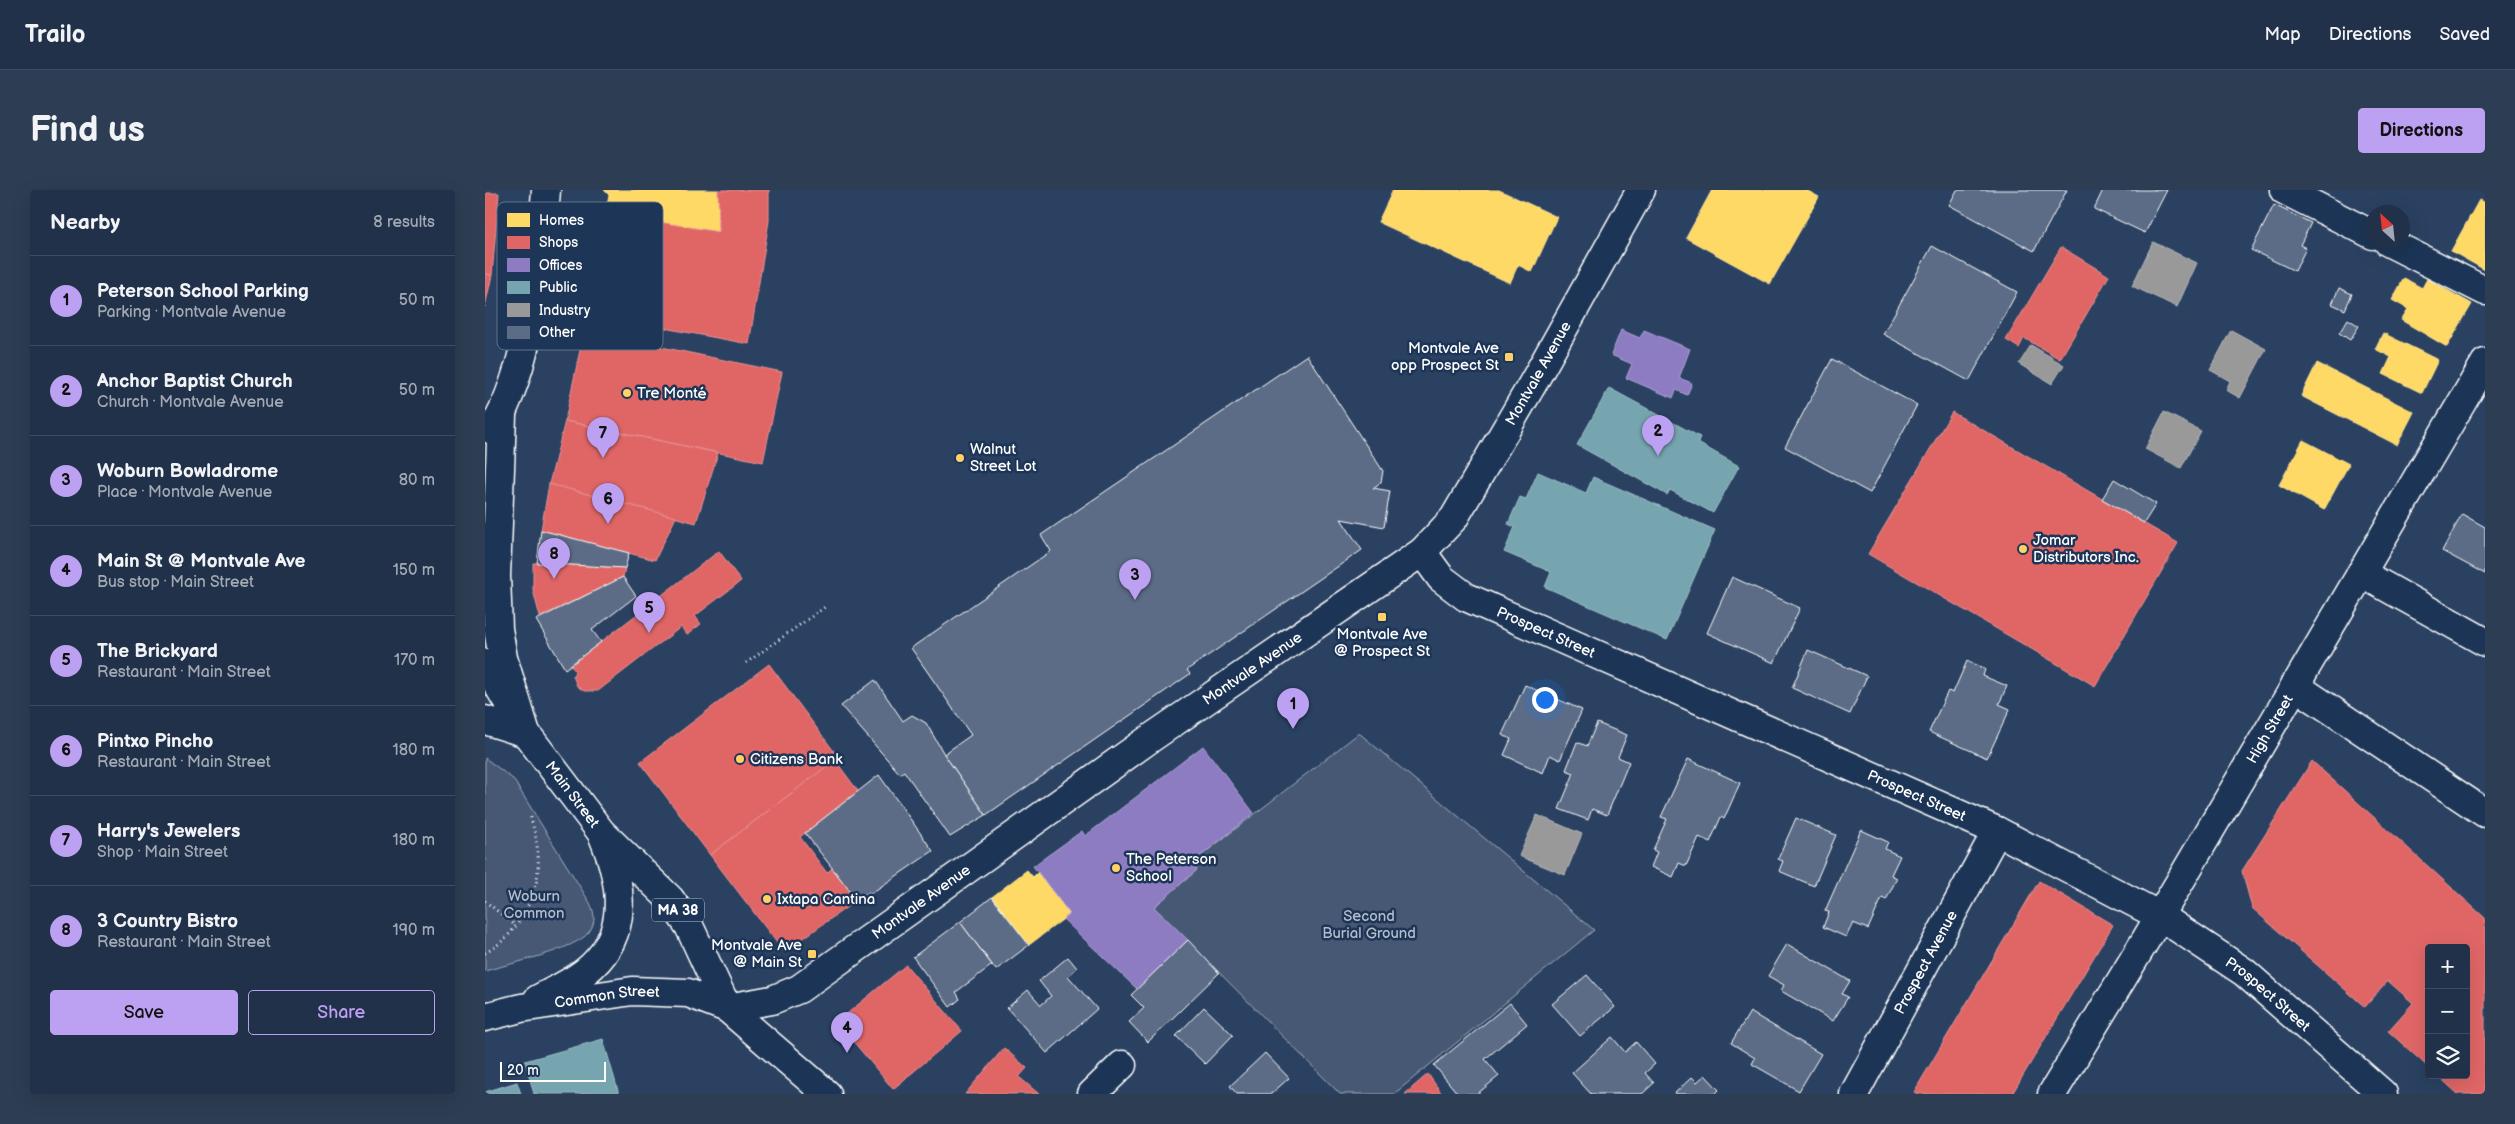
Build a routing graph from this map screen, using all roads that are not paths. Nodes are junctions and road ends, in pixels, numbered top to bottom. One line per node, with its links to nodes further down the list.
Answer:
1 (1641, 190): 10 (main road, Montvale Avenue)
2 (2284, 190): 3 (main road)
3 (2365, 231)
4 (2404, 250): 5 (main road)
5 (2485, 291)
6 (522, 350): 8 (main road, Main Street / MA 38)
7 (2485, 363): 11 (main road, High Street)
8 (502, 415): 9 (main road, Main Street / MA 38); 16 (main road, Main Street / MA 38)
9 (485, 442)
10 (1421, 552): 18 (main road, Prospect Street); 22 (main road, Montvale Avenue)
11 (2361, 573): 12 (main road); 14 (main road, High Street)
12 (2485, 642)
13 (485, 663): 16 (main road)
14 (2294, 685): 17 (main road); 20 (main road, High Street)
15 (485, 720): 16 (main road)
16 (526, 733): 19 (main road, Main Street / MA 38)
17 (2485, 813)
18 (1997, 831): 20 (main road, Prospect Street); 27 (main road, Prospect Avenue)
19 (601, 832): 21 (main road); 22 (main road, Main Street / MA 38)
20 (2160, 916): 28 (main road, High Street); 29 (main road, Prospect Street)
21 (521, 1008): 22 (main road, Common Street / MA 38); 23 (main road, Common Street / MA 38)
22 (727, 1008): 25 (main road, Main Street / MA 38)
23 (485, 1018)
24 (1122, 1065): 26 (main road)
25 (827, 1094)
26 (1092, 1094)
27 (1854, 1094)
28 (2053, 1094)
29 (2383, 1094)

